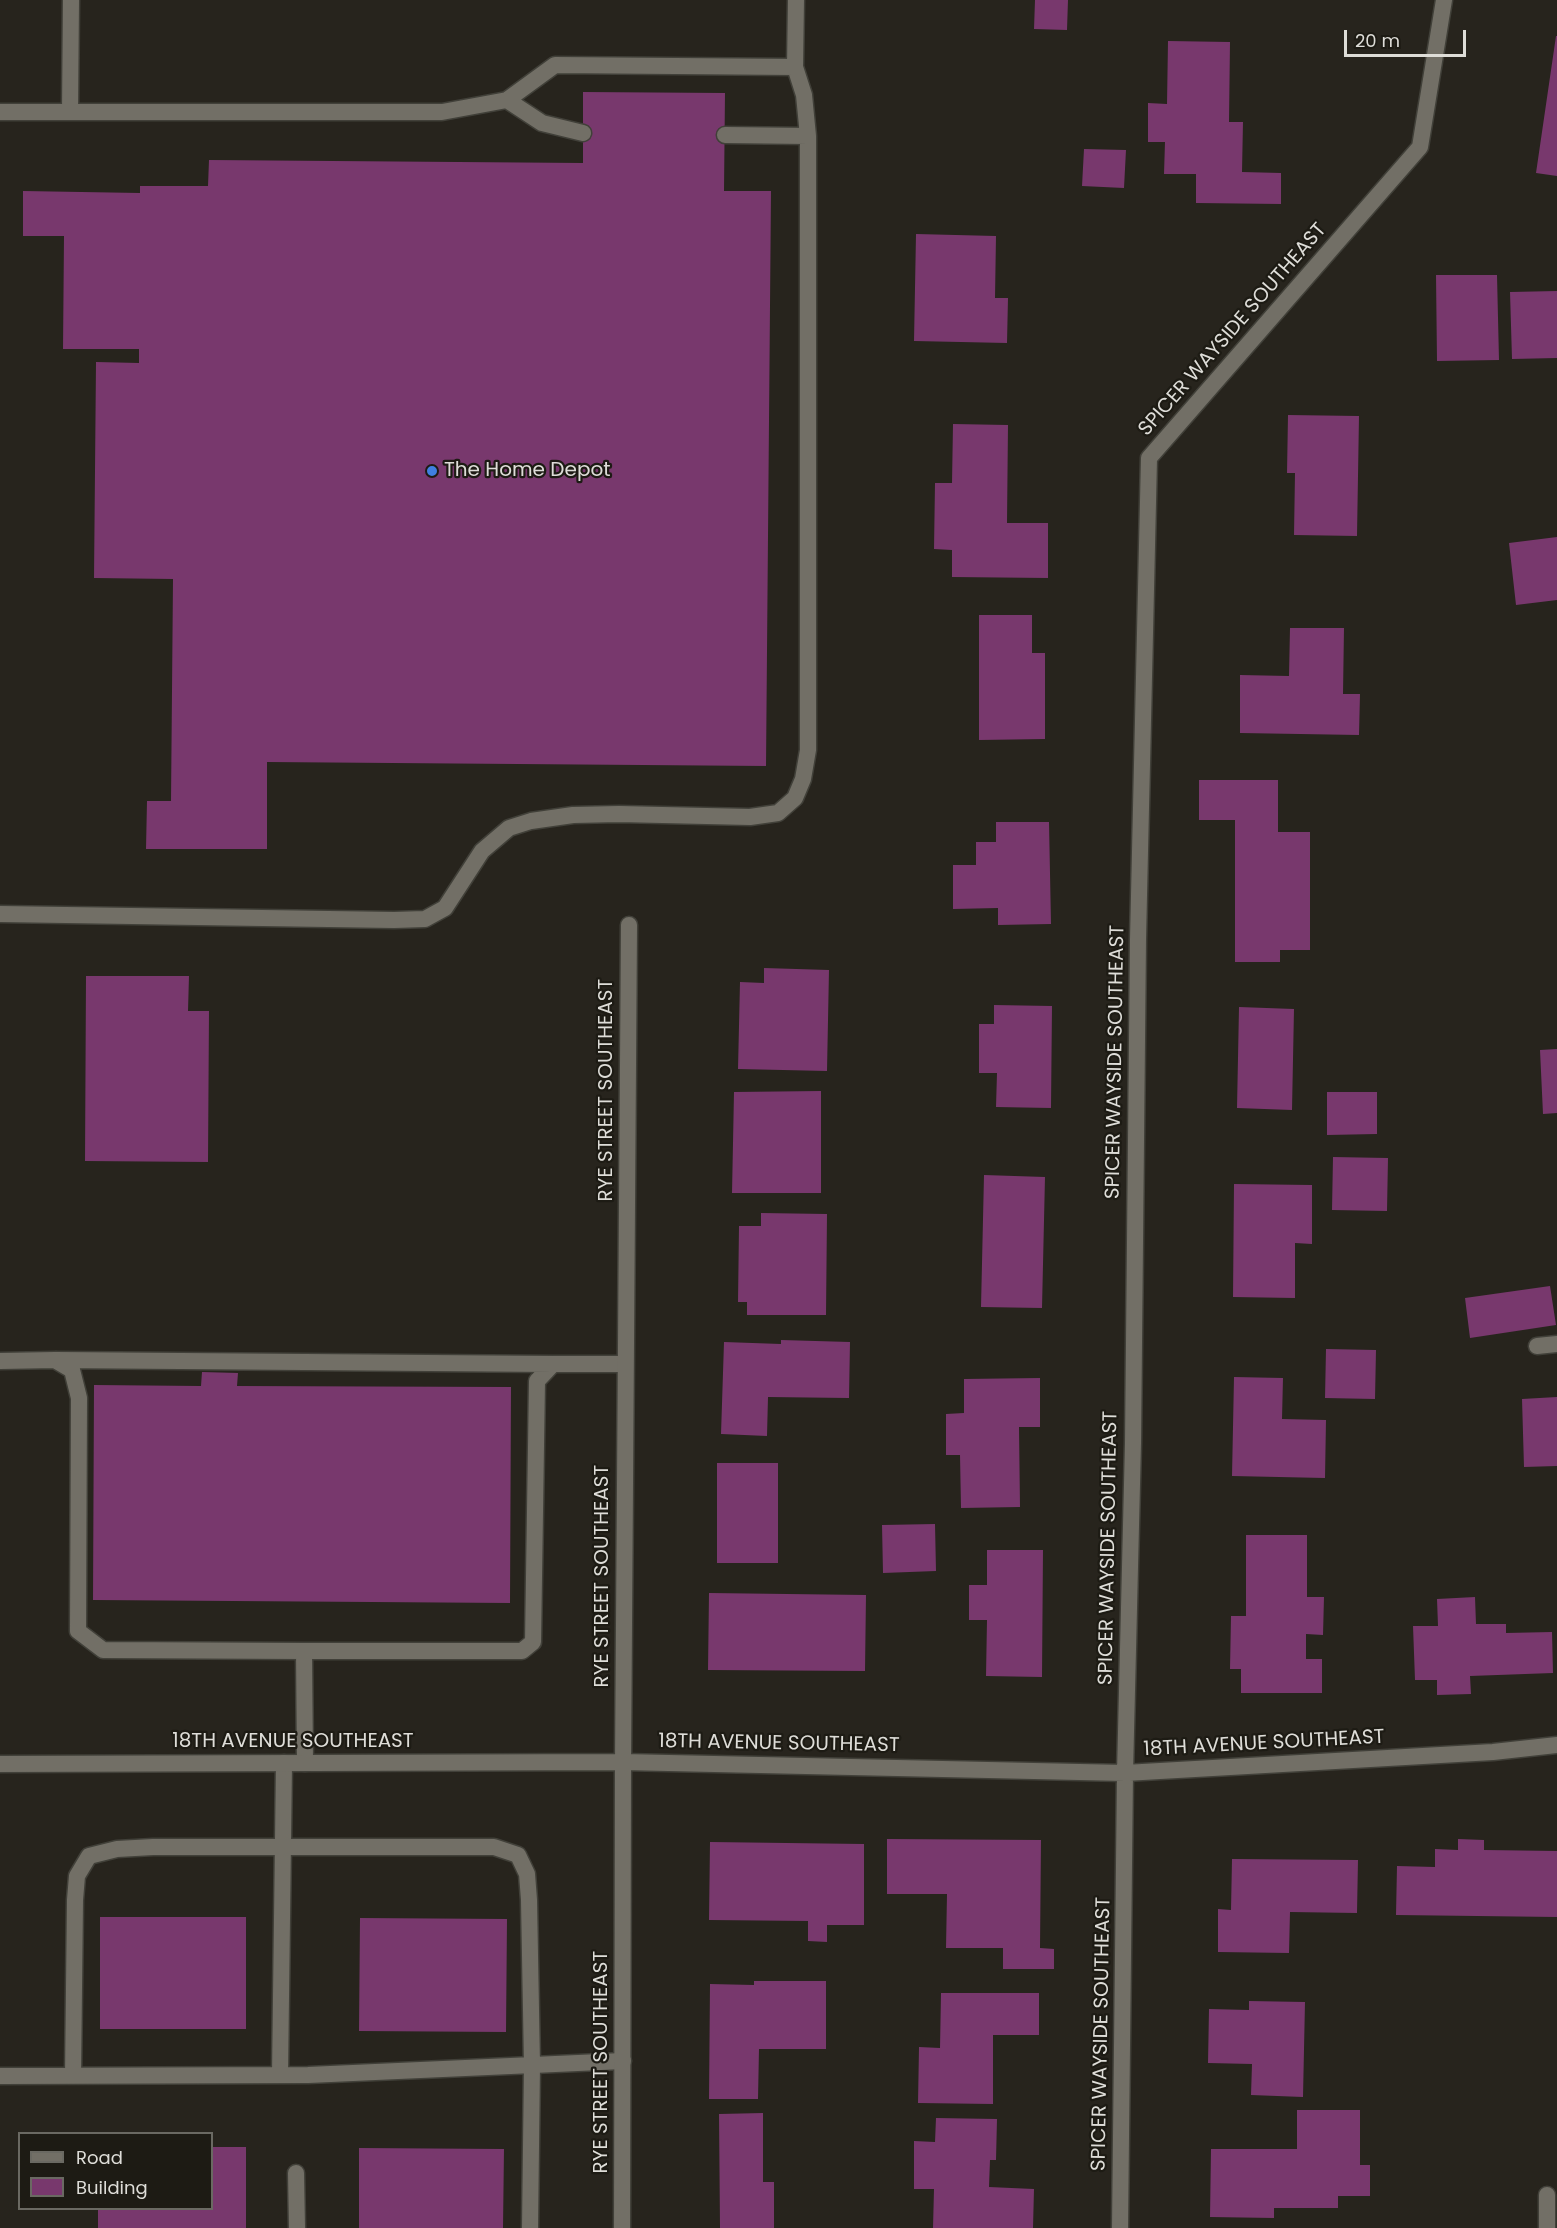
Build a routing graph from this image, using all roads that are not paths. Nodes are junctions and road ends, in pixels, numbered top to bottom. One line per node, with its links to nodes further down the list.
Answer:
1 (71, 0): 7 (street)
2 (796, 0): 4 (street)
3 (1444, 0): 25 (street, SPICER WAYSIDE SOUTHEAST)
4 (795, 67): 5 (street); 10 (street)
5 (507, 100): 7 (street); 8 (street)
6 (0, 112): 7 (street)
7 (70, 112)
8 (583, 133)
9 (724, 135): 10 (street)
10 (808, 136): 11 (street)
11 (0, 914)
12 (629, 925): 18 (street, RYE STREET SOUTHEAST)
13 (1557, 1344): 14 (street)
14 (1537, 1346)
15 (55, 1360): 16 (street); 17 (street); 19 (street)
16 (0, 1361)
17 (553, 1364): 18 (street); 19 (street)
18 (626, 1364): 21 (street, RYE STREET SOUTHEAST)
19 (304, 1651): 23 (street)
20 (1557, 1745): 25 (street, 18TH AVENUE SOUTHEAST)
21 (622, 1762): 23 (street, 18TH AVENUE SOUTHEAST); 25 (street, 18TH AVENUE SOUTHEAST); 27 (street, RYE STREET SOUTHEAST)
22 (284, 1763): 23 (street, 18TH AVENUE SOUTHEAST); 24 (street, 18TH AVENUE SOUTHEAST); 26 (street)
23 (305, 1763)
24 (0, 1764)
25 (1125, 1773): 37 (street, SPICER WAYSIDE SOUTHEAST)
26 (283, 1847): 28 (street); 29 (street); 31 (street)
27 (623, 2061): 28 (street); 36 (street, RYE STREET SOUTHEAST)
28 (532, 2065): 29 (street); 35 (street)
29 (280, 2075): 31 (street)
30 (0, 2076): 31 (street)
31 (73, 2076)
32 (296, 2173): 34 (street)
33 (1547, 2195): 38 (street)
34 (297, 2228)
35 (530, 2228)
36 (622, 2228)
37 (1120, 2228)
38 (1547, 2228)

